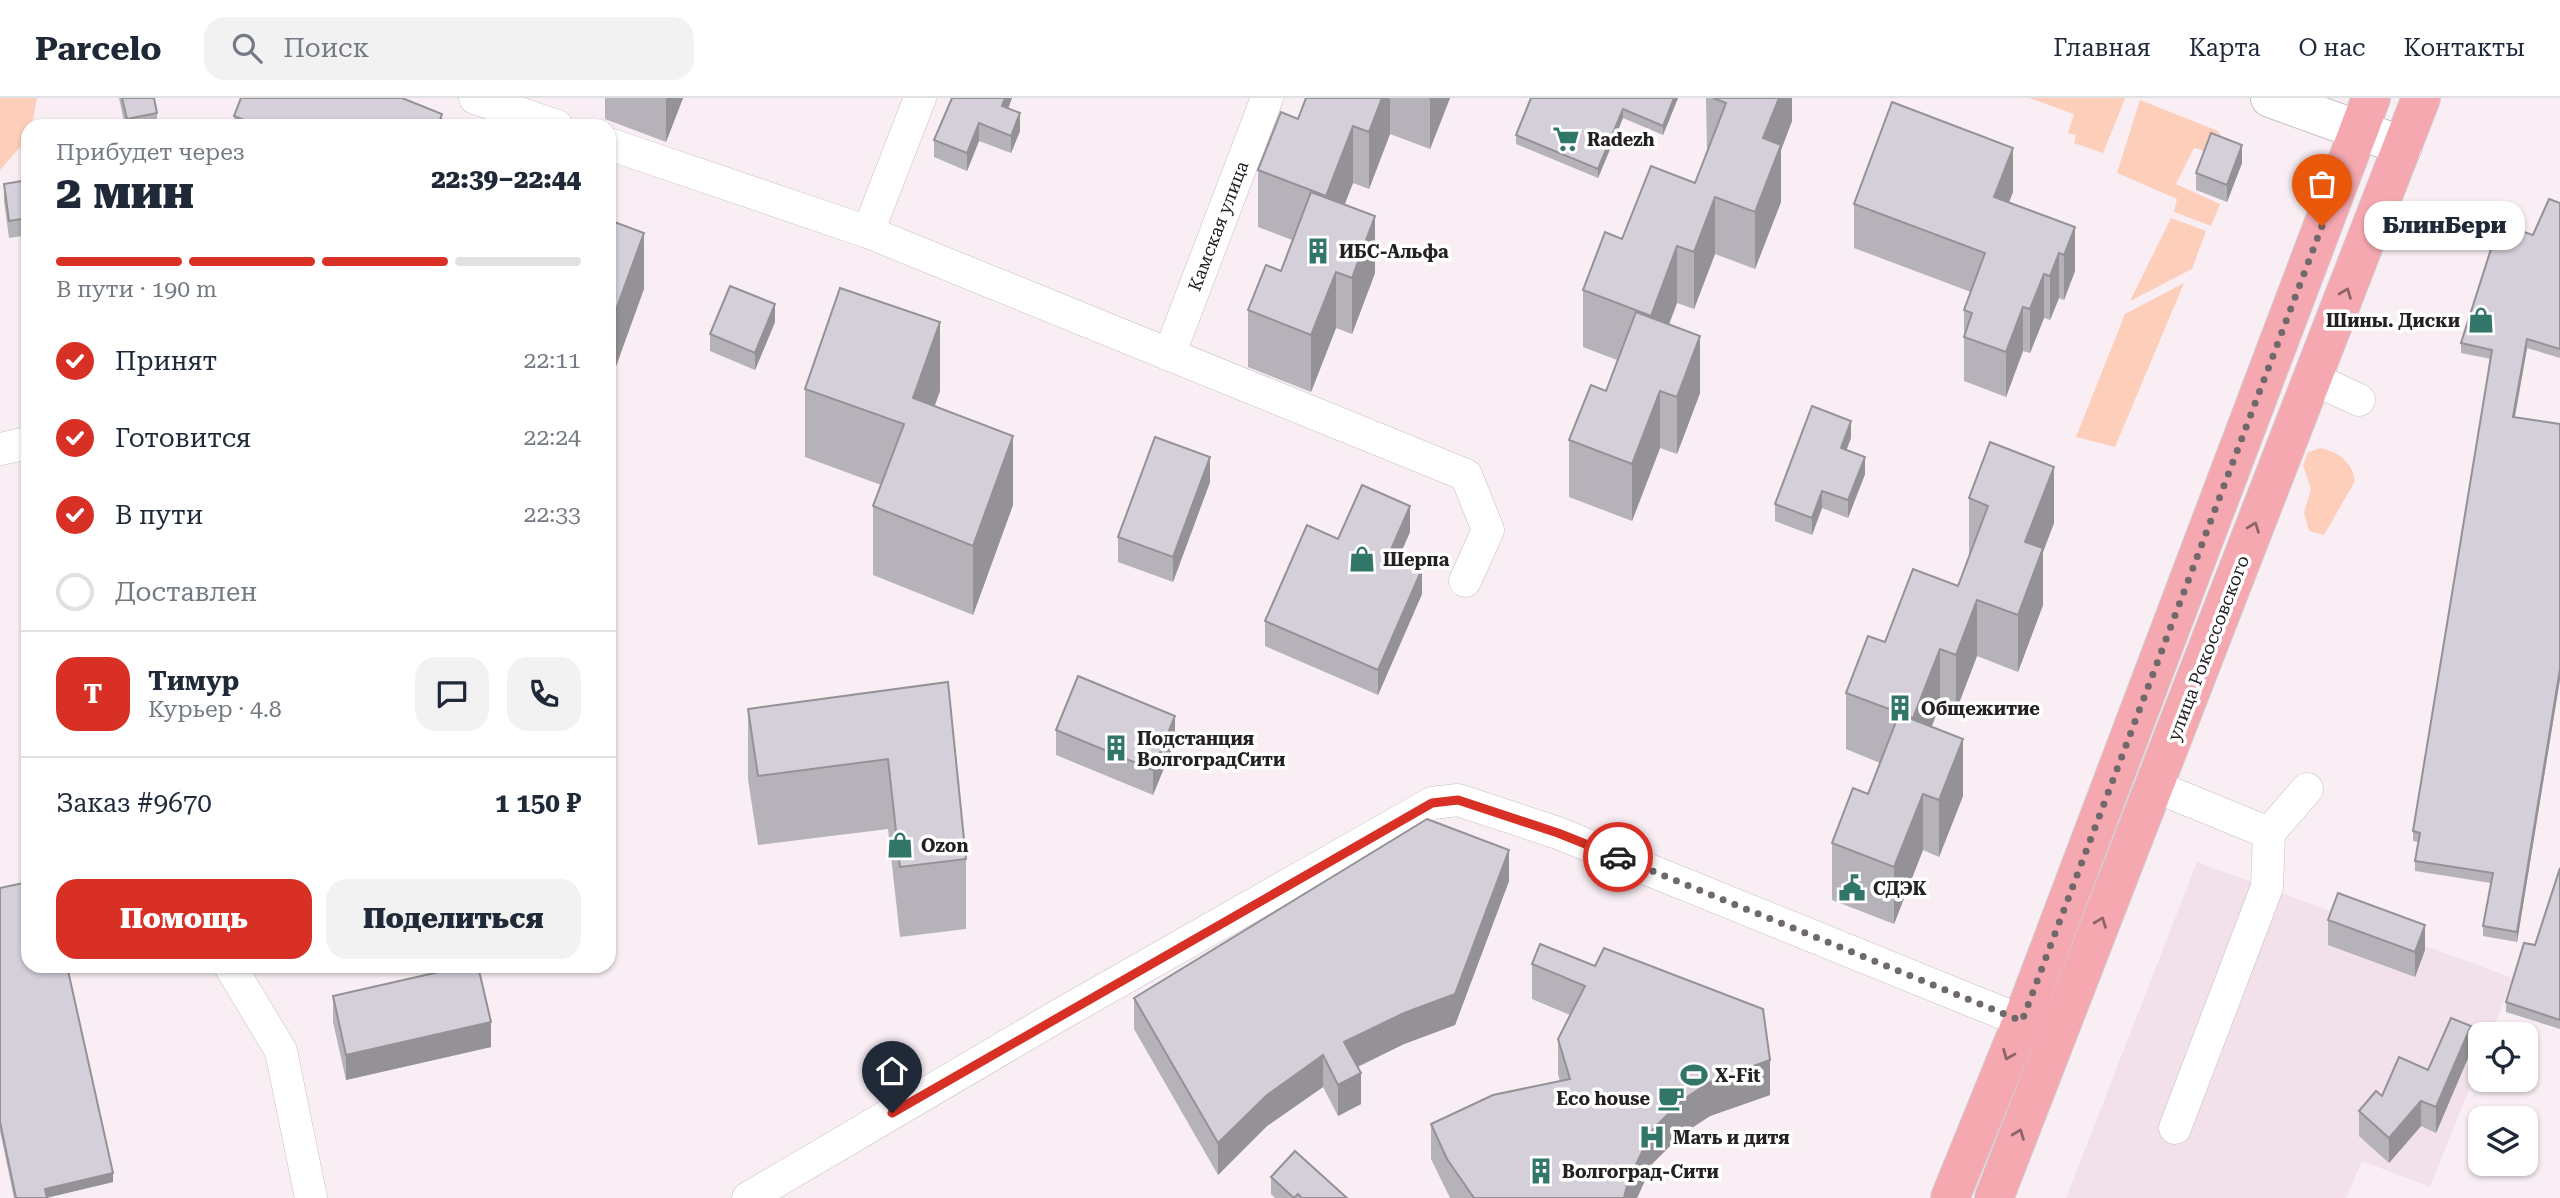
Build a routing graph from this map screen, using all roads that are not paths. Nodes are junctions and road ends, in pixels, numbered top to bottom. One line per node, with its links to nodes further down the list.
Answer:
1 (920, 98): 10 (street)
2 (1267, 98): 11 (street, Камская улица)
3 (2270, 98): 6 (main road)
4 (2421, 98): 9 (highway, улица Рокоссовского)
5 (486, 100): 7 (street)
6 (2365, 114): 9 (main road); 21 (highway)
7 (538, 119)
8 (616, 146): 10 (street)
9 (2403, 146): 12 (highway, улица Рокоссовского, one-way to 9)
10 (868, 232): 11 (street)
11 (1170, 355): 16 (street)
12 (2312, 378): 13 (street); 17 (highway, улица Рокоссовского, one-way to 12)
13 (2359, 400)
14 (21, 444): 15 (street)
15 (0, 449)
16 (1465, 581)
17 (2154, 786): 19 (street); 26 (highway, улица Рокоссовского, one-way to 17)
18 (2307, 789): 19 (street)
19 (2269, 833): 22 (street)
20 (234, 973): 23 (street)
21 (2022, 1021): 24 (street); 25 (highway, one-way to 25)
22 (2175, 1128)
23 (312, 1198)
24 (748, 1198)
25 (1950, 1198)
26 (1994, 1198)

